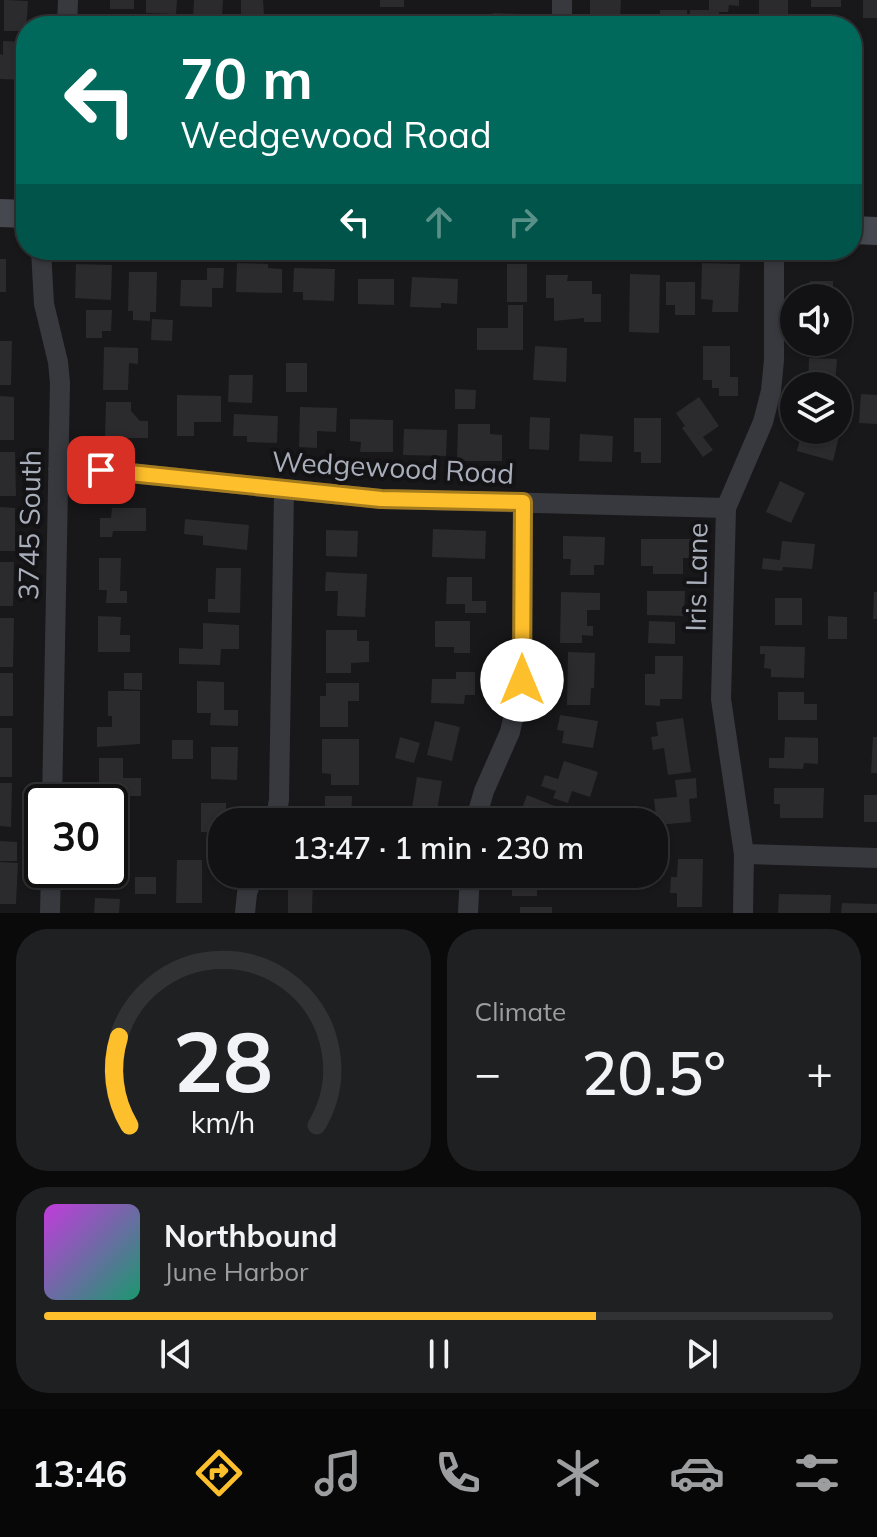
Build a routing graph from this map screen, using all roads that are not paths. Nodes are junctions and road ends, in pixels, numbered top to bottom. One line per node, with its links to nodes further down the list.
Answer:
1 (42, 260): 3 (street, 3745 South)
2 (774, 260): 6 (street, Iris Lane)
3 (58, 469): 4 (street, Wedgewood Road); 7 (street, 3745 South)
4 (284, 490): 5 (street, Wedgewood Road); 8 (street)
5 (523, 502): 6 (street, Wedgewood Road); 9 (street)
6 (726, 508): 10 (street, Iris Lane)
7 (52, 784)
8 (278, 808)
9 (479, 808)
10 (744, 854): 11 (street); 18 (street, Iris Lane)
11 (877, 858)
12 (51, 888): 15 (street)
13 (249, 888): 16 (street)
14 (469, 888): 17 (street)
15 (50, 913)
16 (245, 913)
17 (468, 913)
18 (743, 913)

